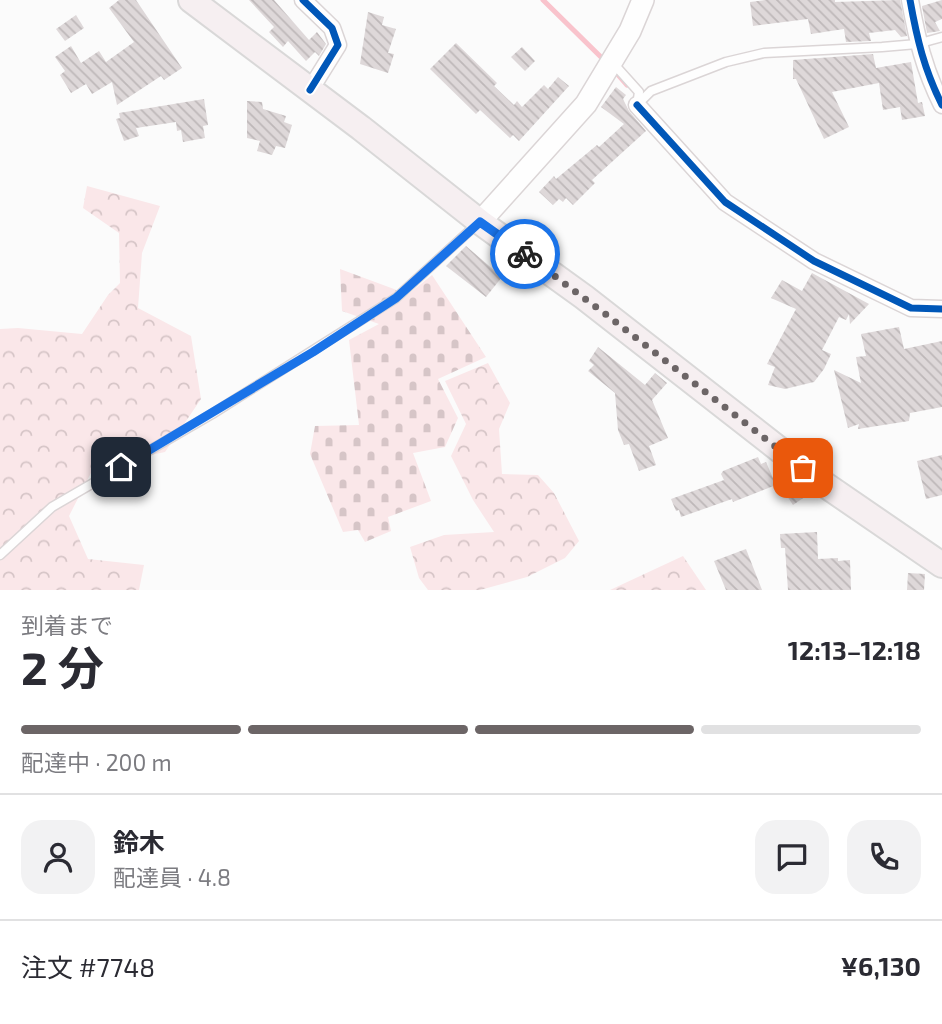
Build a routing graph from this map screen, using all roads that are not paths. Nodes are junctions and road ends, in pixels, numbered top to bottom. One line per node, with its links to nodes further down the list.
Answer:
1 (191, 0): 8 (main road)
2 (303, 0): 8 (street)
3 (643, 0): 7 (street)
4 (910, 0): 6 (street)
5 (942, 37): 6 (lane)
6 (918, 44): 9 (lane); 10 (street)
7 (612, 61): 9 (lane); 11 (street)
8 (310, 90): 11 (main road)
9 (637, 105): 12 (street)
10 (942, 105)
11 (480, 222): 13 (lane); 14 (main road)
12 (942, 309)
13 (0, 555)
14 (942, 565)

